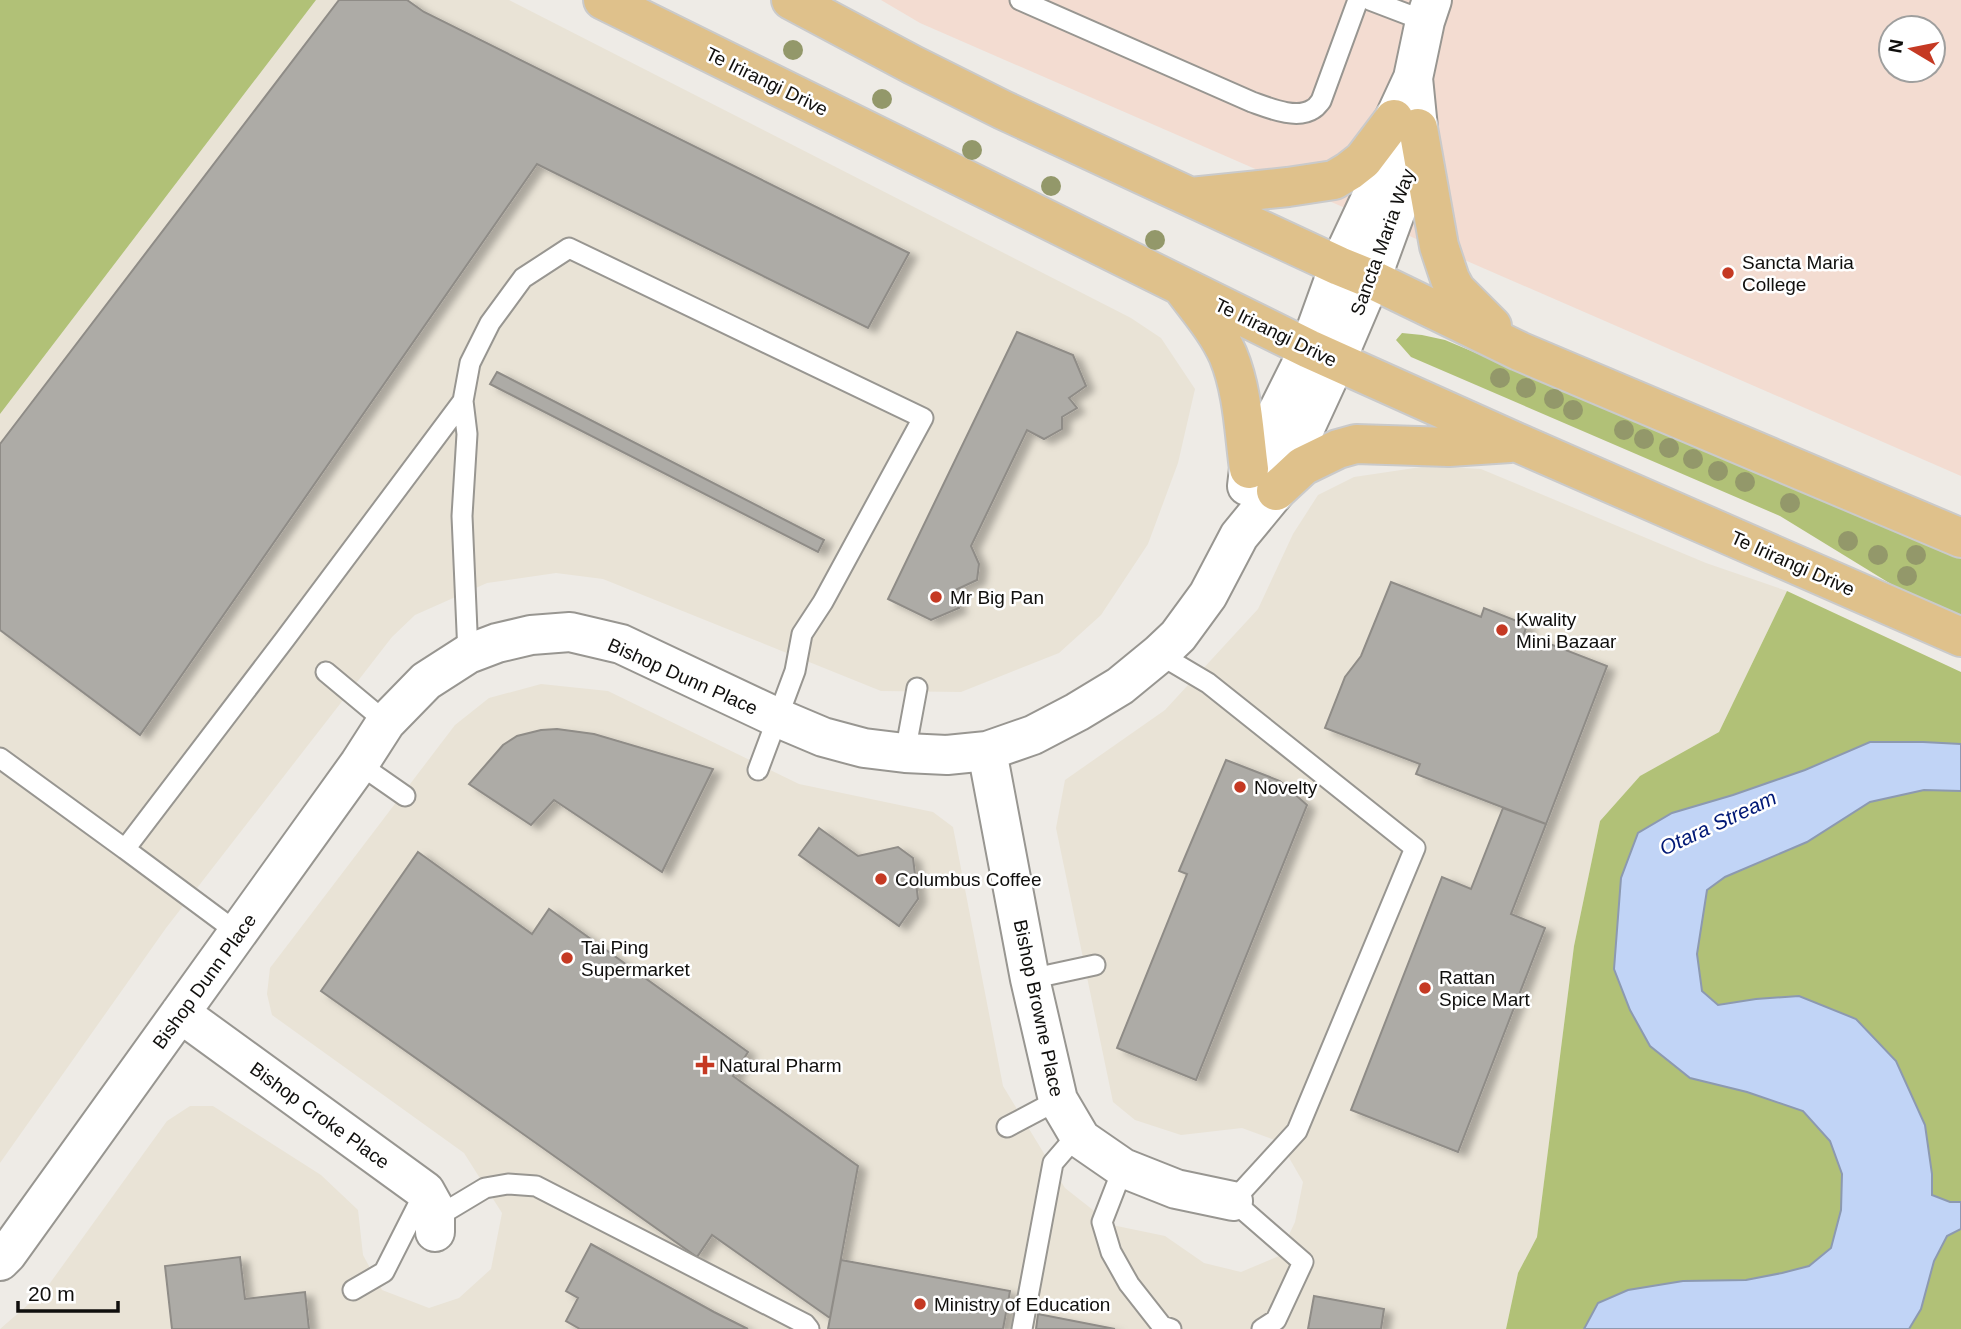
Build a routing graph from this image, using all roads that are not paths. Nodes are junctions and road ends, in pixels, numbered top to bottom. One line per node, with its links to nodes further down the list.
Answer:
1 (603, 0): 10 (main road, Te Irirangi Drive)
2 (791, 0): 8 (main road)
3 (1020, 0): 4 (lane)
4 (1358, 0)
5 (1370, 0): 6 (lane)
6 (1428, 10): 7 (street, Sancta Maria Way)
7 (1406, 124): 8 (main road); 9 (street, Sancta Maria Way); 11 (main road)
8 (1191, 197): 9 (main road)
9 (1355, 273): 11 (main road); 12 (street, Sancta Maria Way)
10 (1181, 286): 12 (main road, Te Irirangi Drive); 15 (main road)
11 (1519, 351): 16 (main road)
12 (1322, 355): 14 (main road, Te Irirangi Drive); 15 (street, Bishop Dunn Place)
13 (463, 401): 18 (lane); 22 (lane); 30 (lane)
14 (1516, 442): 15 (main road); 17 (main road, Te Irirangi Drive)
15 (1263, 480): 19 (street, Bishop Dunn Place)
16 (1961, 538)
17 (1961, 637)
18 (468, 654): 22 (street, Bishop Dunn Place); 23 (street, Bishop Dunn Place)
19 (1160, 654): 24 (street, Bishop Dunn Place); 39 (lane)
20 (326, 672): 23 (lane)
21 (917, 688): 25 (lane)
22 (778, 719): 25 (street, Bishop Dunn Place); 28 (lane)
23 (386, 722): 27 (street, Bishop Dunn Place)
24 (987, 751): 25 (street, Bishop Dunn Place); 33 (street, Bishop Browne Place)
25 (905, 754)
26 (0, 758): 30 (lane)
27 (359, 764): 29 (lane); 31 (street, Bishop Dunn Place)
28 (758, 770)
29 (405, 796)
30 (125, 849): 31 (lane)
31 (238, 933): 34 (street, Bishop Dunn Place)
32 (1096, 965): 33 (lane)
33 (1030, 979): 35 (street, Bishop Browne Place)
34 (180, 1013): 40 (street, Bishop Croke Place); 41 (street, Bishop Dunn Place)
35 (1058, 1100): 36 (lane); 37 (street, Bishop Browne Place)
36 (1007, 1127)
37 (1078, 1134): 38 (street, Bishop Browne Place); 44 (lane)
38 (1123, 1168): 39 (street, Bishop Browne Place); 45 (lane)
39 (1233, 1201): 46 (lane)
40 (432, 1214): 42 (lane); 43 (lane)
41 (0, 1261)
42 (354, 1290)
43 (809, 1329)
44 (1022, 1329)
45 (1171, 1329)
46 (1262, 1329)

